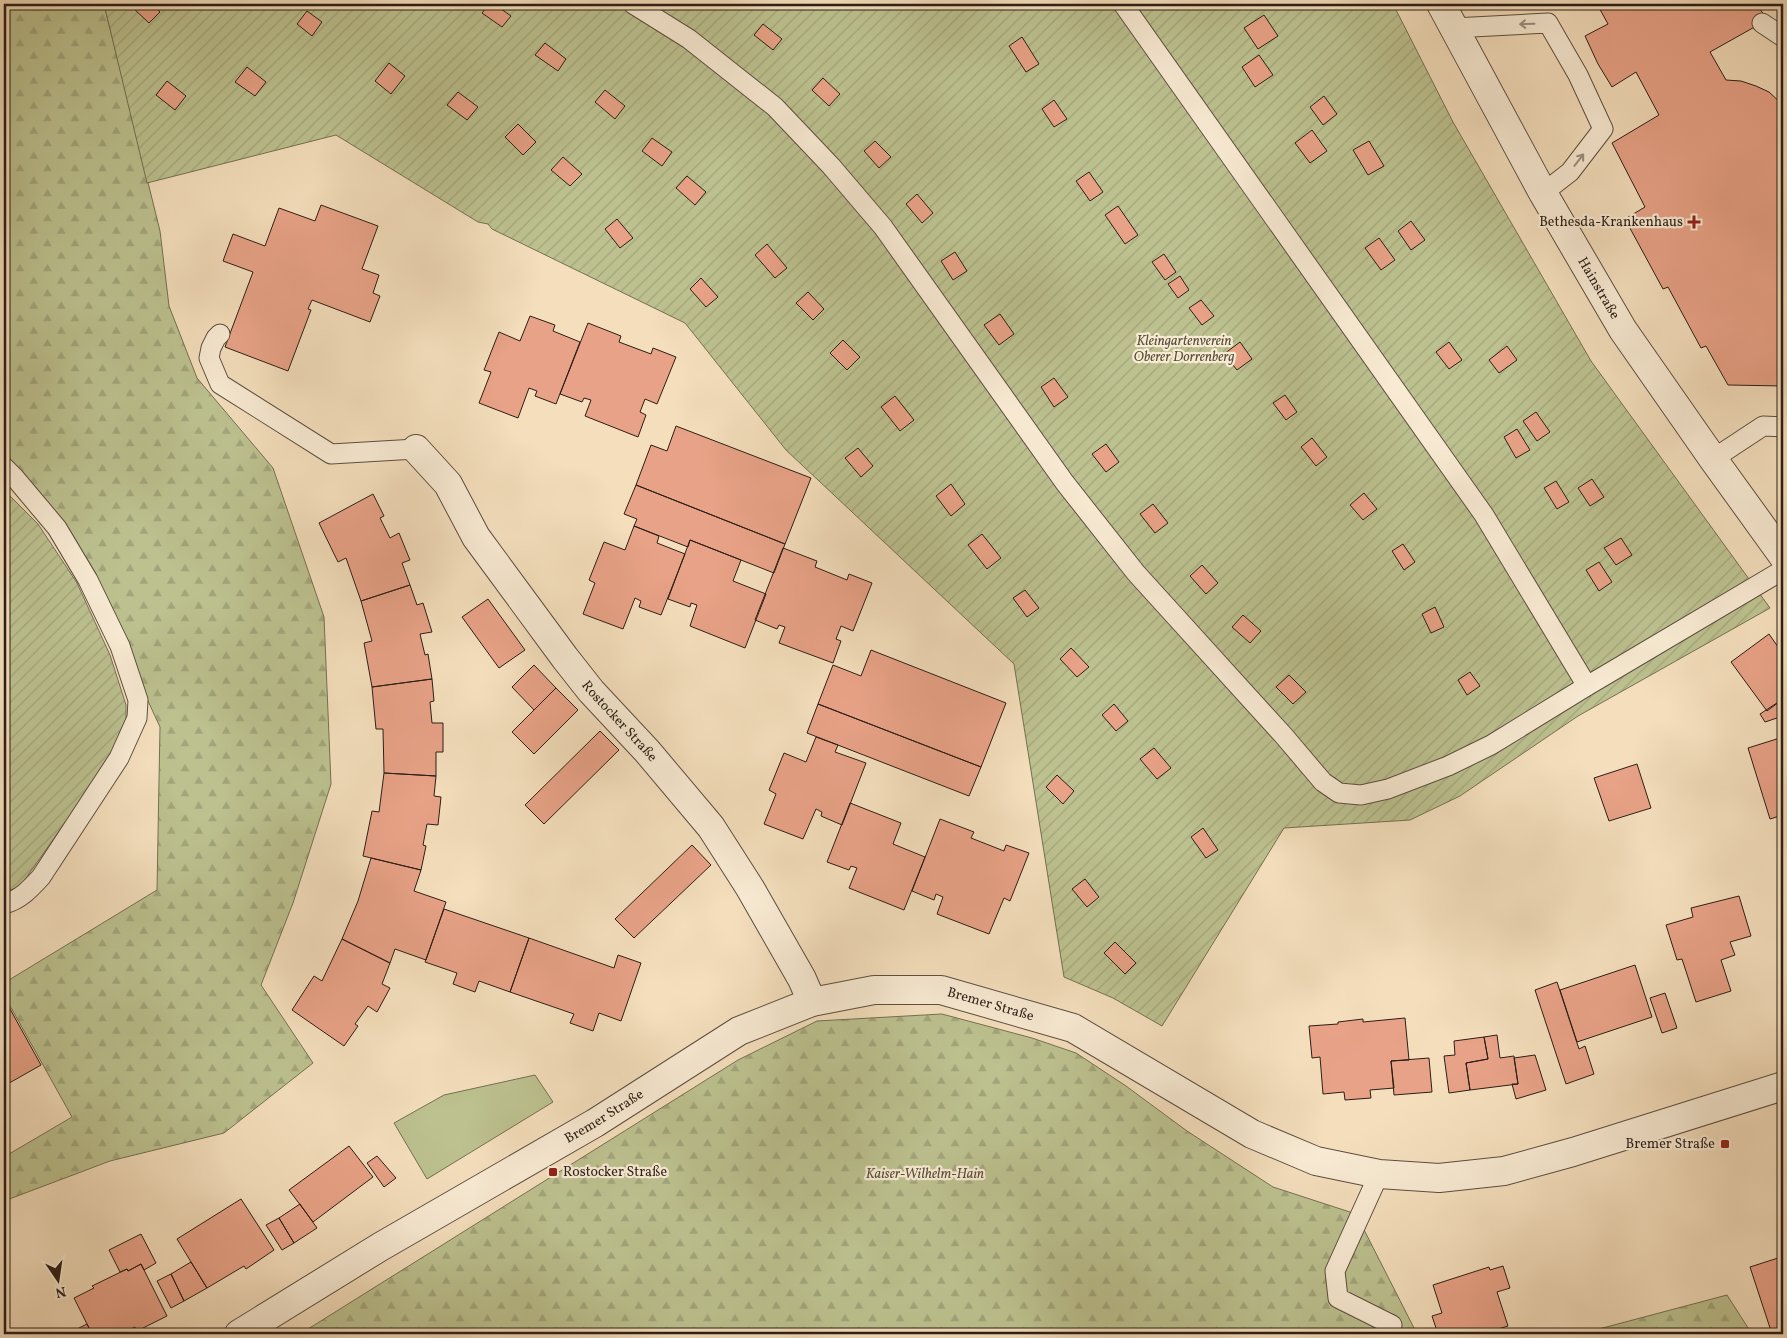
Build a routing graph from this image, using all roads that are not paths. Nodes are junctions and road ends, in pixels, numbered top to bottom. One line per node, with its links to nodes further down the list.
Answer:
1 (633, 4): 14 (lane)
2 (1122, 4): 14 (lane)
3 (1447, 16): 6 (street, Hainstraße); 6 (lane, one-way to 3)
4 (1762, 23): 5 (lane)
5 (1783, 37)
6 (1543, 193): 10 (street, Hainstraße)
7 (220, 334): 9 (lane)
8 (1783, 427): 10 (lane)
9 (416, 449): 16 (street, Rostocker Straße)
10 (1713, 459): 12 (street, Hainstraße)
11 (4, 468): 15 (lane)
12 (1783, 556)
13 (1783, 570): 14 (lane)
14 (1587, 686)
15 (4, 904)
16 (812, 1002): 18 (street, Bremer Straße); 20 (street, Bremer Straße)
17 (1783, 1086): 18 (street, Bremer Straße)
18 (1379, 1174): 19 (lane)
19 (1392, 1326)
20 (239, 1334)

